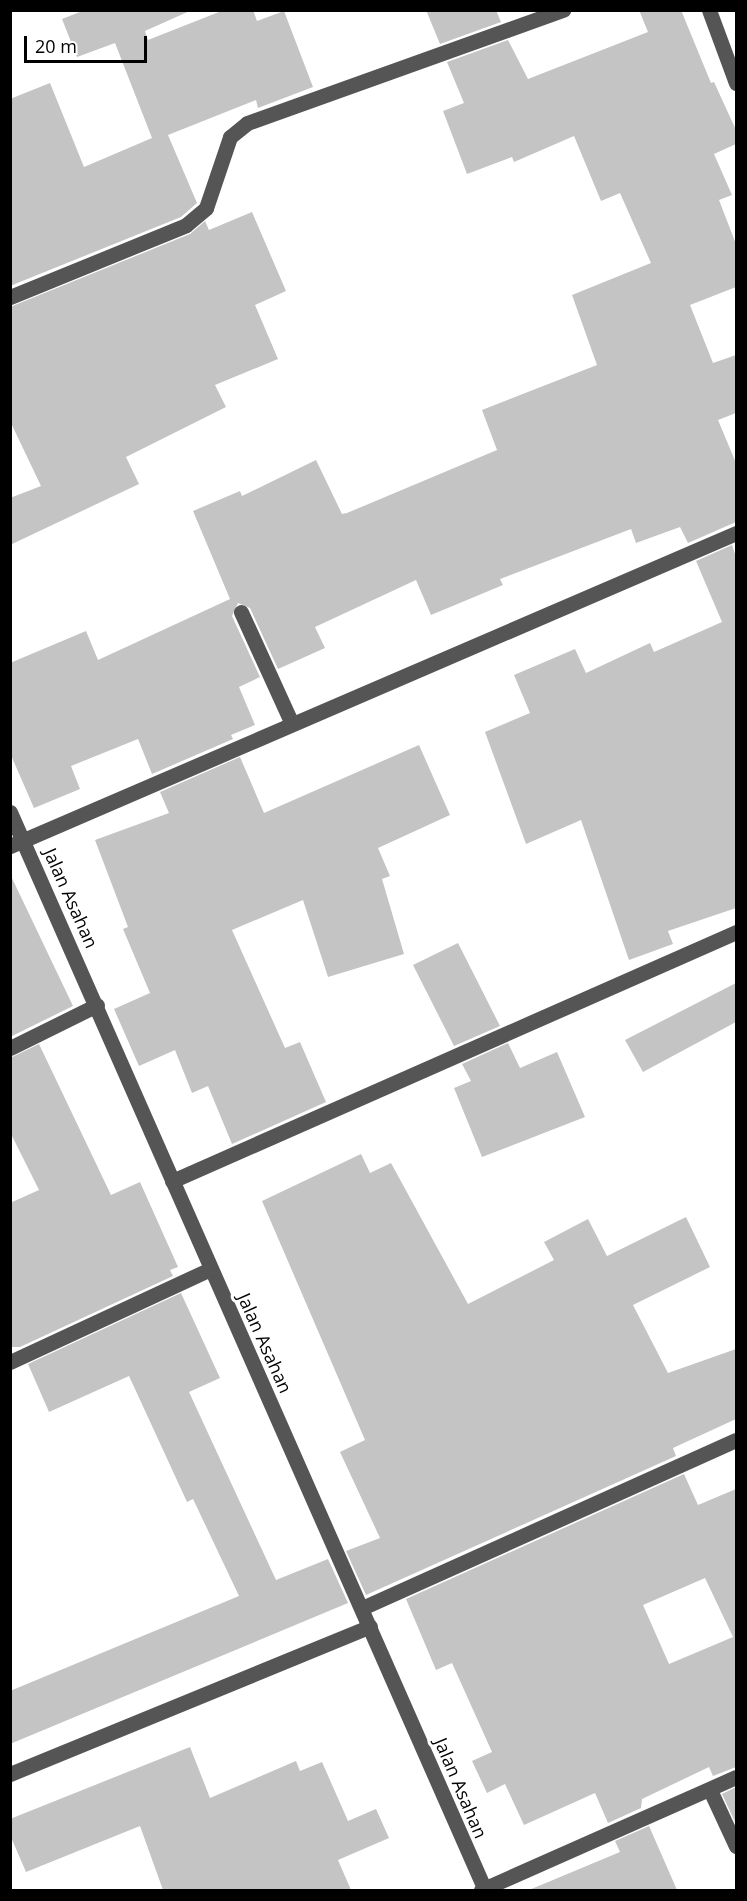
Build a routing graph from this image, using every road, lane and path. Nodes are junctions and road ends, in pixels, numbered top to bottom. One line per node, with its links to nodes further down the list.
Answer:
1 (563, 10): 4 (street)
2 (709, 10): 3 (street)
3 (736, 83)
4 (10, 297)
5 (736, 533): 7 (street)
6 (241, 612): 7 (street)
7 (292, 724): 9 (street)
8 (10, 812): 9 (street, Jalan Asahan)
9 (17, 843): 11 (street, Jalan Asahan)
10 (736, 932): 13 (street)
11 (97, 1005): 12 (street); 13 (street, Jalan Asahan)
12 (10, 1048)
13 (172, 1181): 14 (street, Jalan Asahan)
14 (210, 1269): 15 (street); 17 (street, Jalan Asahan)
15 (10, 1362)
16 (736, 1440): 17 (street)
17 (362, 1608): 18 (street, Jalan Asahan)
18 (370, 1626): 19 (street); 23 (street, Jalan Asahan)
19 (10, 1774)
20 (736, 1777): 21 (street)
21 (710, 1790): 22 (street); 23 (street)
22 (736, 1846)
23 (483, 1890)

